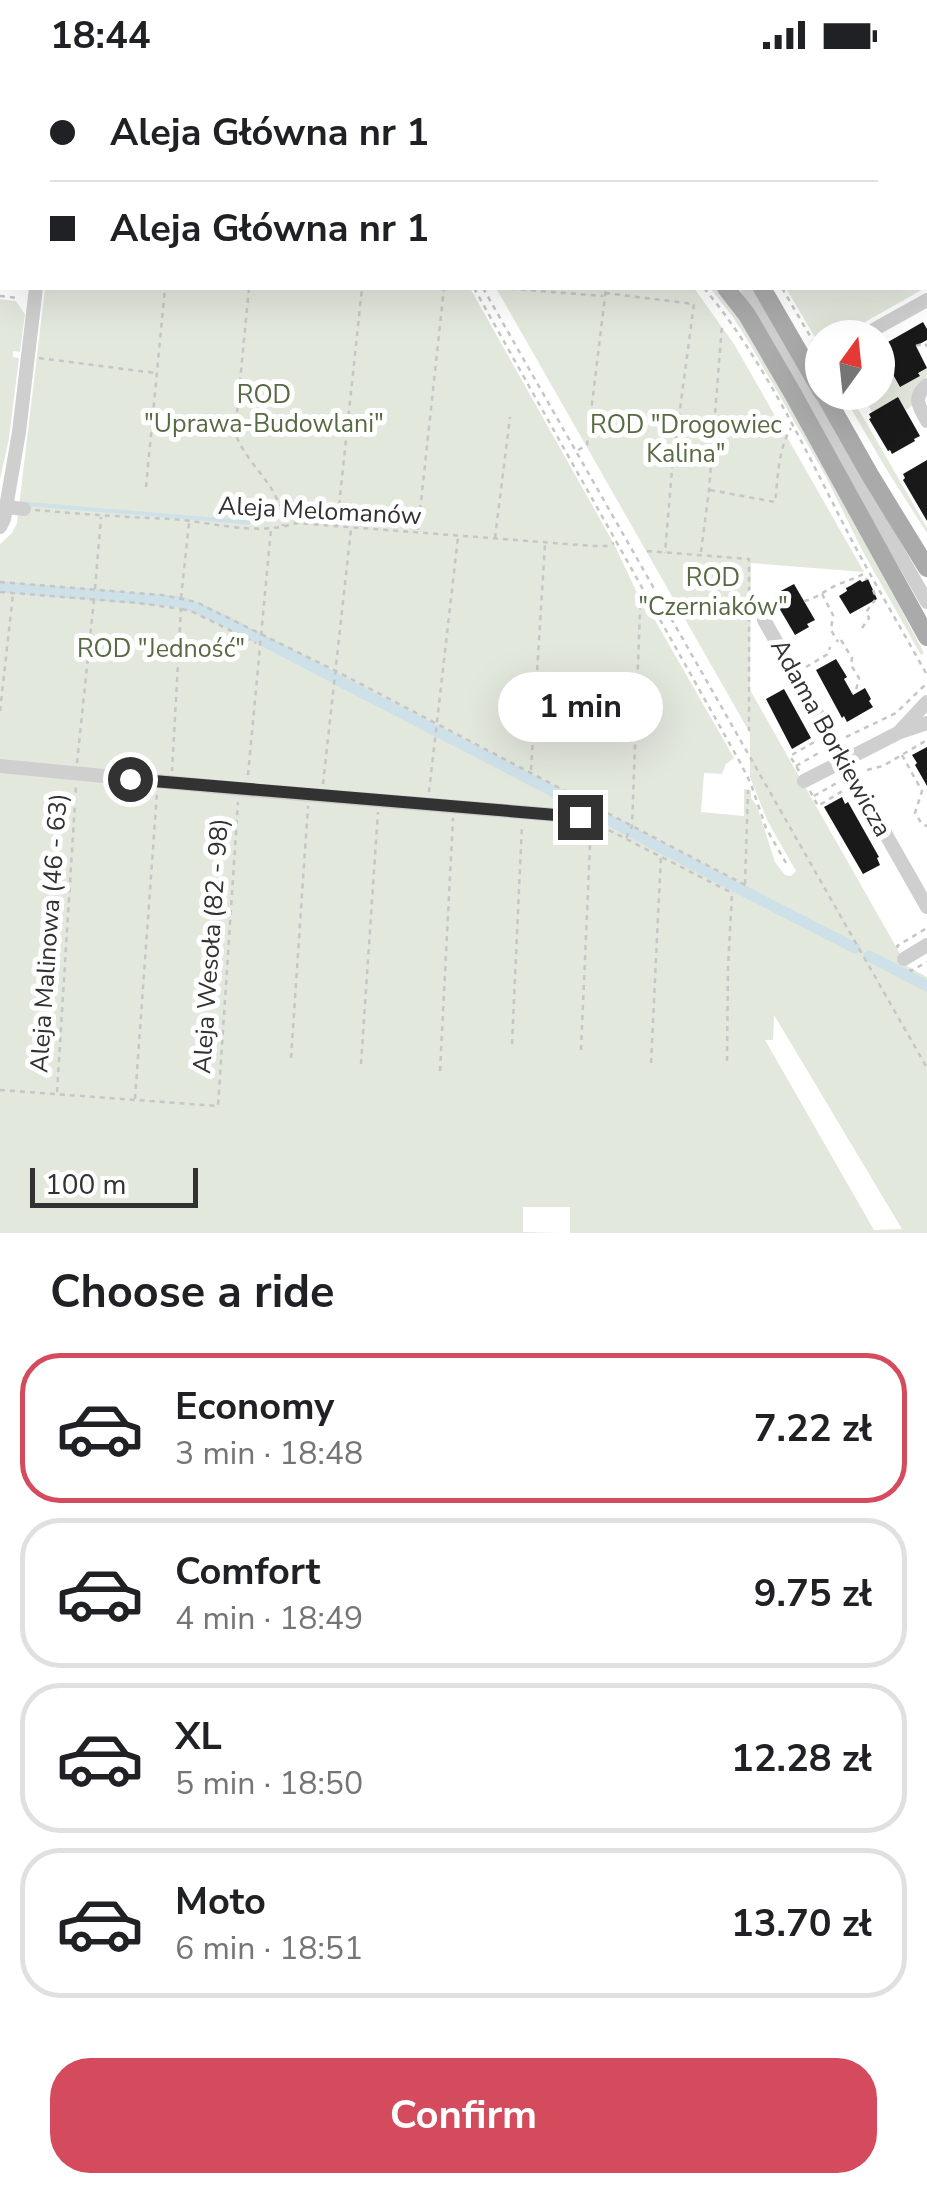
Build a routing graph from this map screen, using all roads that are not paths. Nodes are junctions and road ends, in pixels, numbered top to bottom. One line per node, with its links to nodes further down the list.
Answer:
1 (36, 290): 11 (street)
2 (728, 290): 17 (main road)
3 (749, 290): 15 (street)
4 (763, 290): 7 (main road)
5 (927, 300): 6 (street)
6 (891, 320)
7 (805, 363)
8 (927, 385): 10 (street)
9 (832, 410): 14 (main road)
10 (927, 421)
11 (6, 506): 12 (street); 13 (street)
12 (24, 509)
13 (0, 527)
14 (927, 568)
15 (927, 602)
16 (764, 620): 21 (street, Adama Borkiewicza)
17 (927, 637)
18 (927, 702): 20 (street)
19 (927, 723): 20 (street)
20 (900, 732): 21 (street)
21 (844, 760): 23 (street); 25 (street, Adama Borkiewicza)
22 (0, 766): 24 (street)
23 (804, 781)
24 (586, 819)
25 (927, 908)
26 (927, 945): 27 (street)
27 (904, 959)

